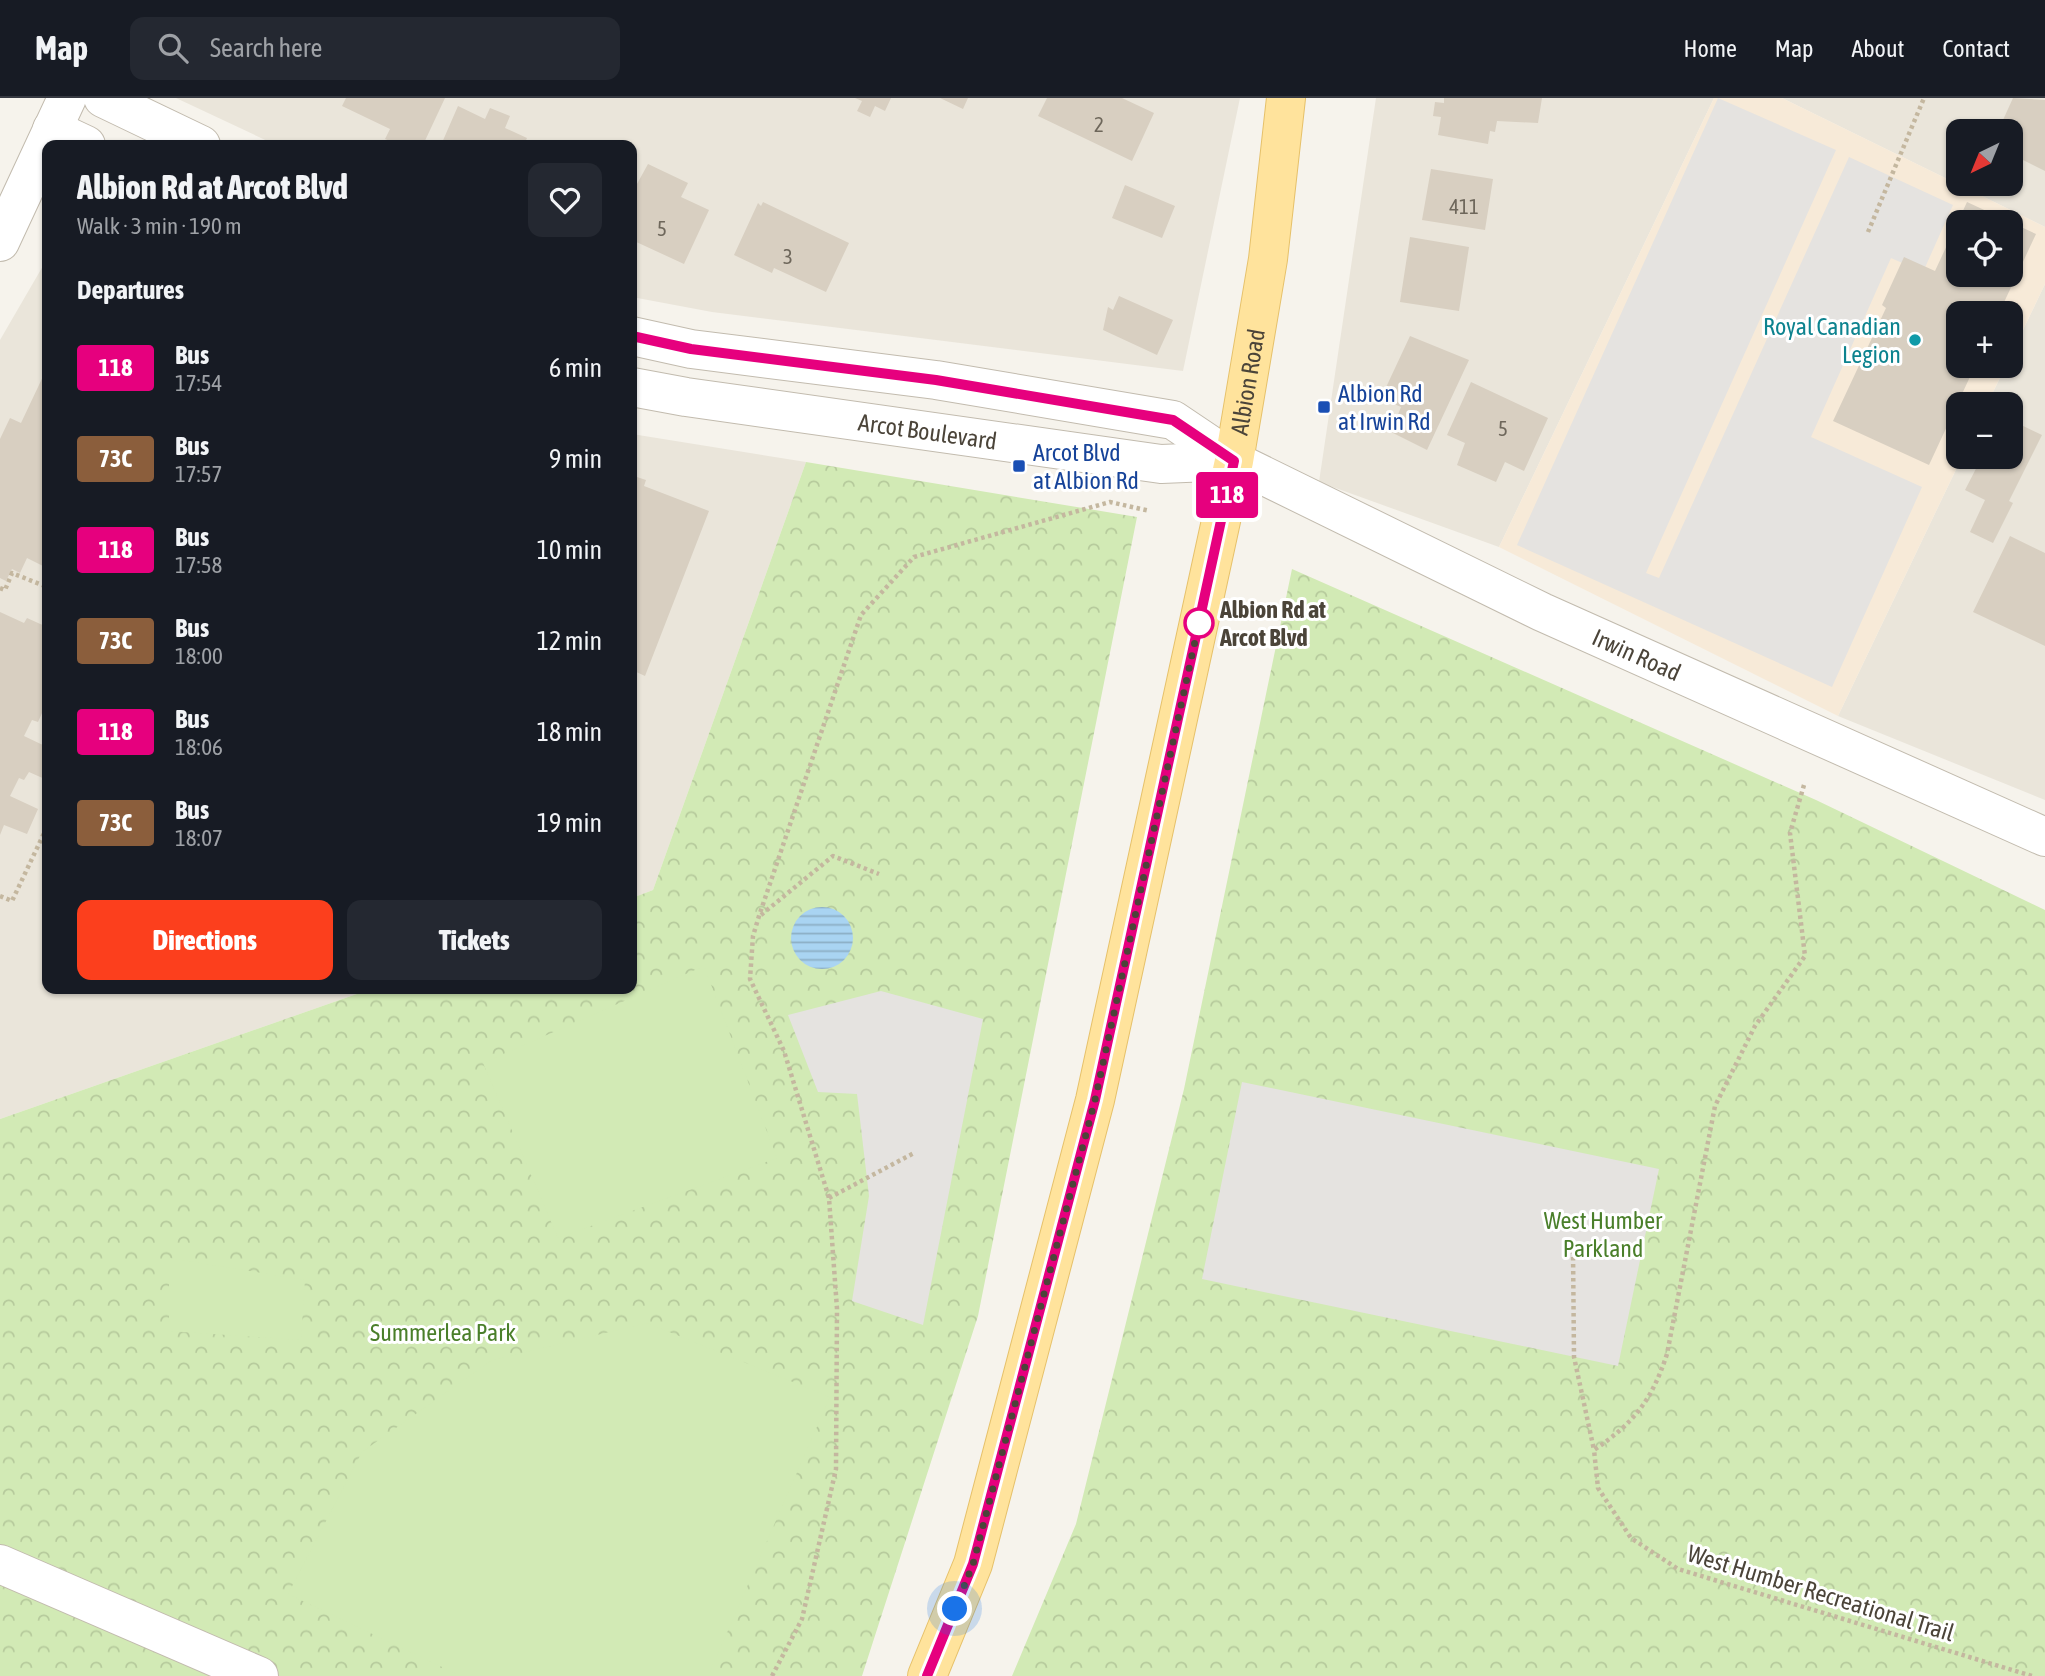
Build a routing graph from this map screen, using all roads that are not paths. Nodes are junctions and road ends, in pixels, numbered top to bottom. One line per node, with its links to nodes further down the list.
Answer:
1 (103, 98): 6 (street)
2 (1286, 98): 13 (main road, Albion Road)
3 (59, 113): 4 (street); 5 (street)
4 (47, 140)
5 (82, 140)
6 (191, 140)
7 (42, 150): 8 (street)
8 (0, 242)
9 (637, 337): 10 (street, Arcot Boulevard)
10 (691, 349): 12 (street); 13 (street, Arcot Boulevard)
11 (637, 388): 12 (street, Arcot Boulevard)
12 (685, 397): 13 (street, Arcot Boulevard)
13 (1234, 461): 14 (street, Irwin Road); 17 (main road, Albion Road)
14 (2045, 837)
15 (0, 1564): 16 (street)
16 (259, 1676)
17 (927, 1676)

